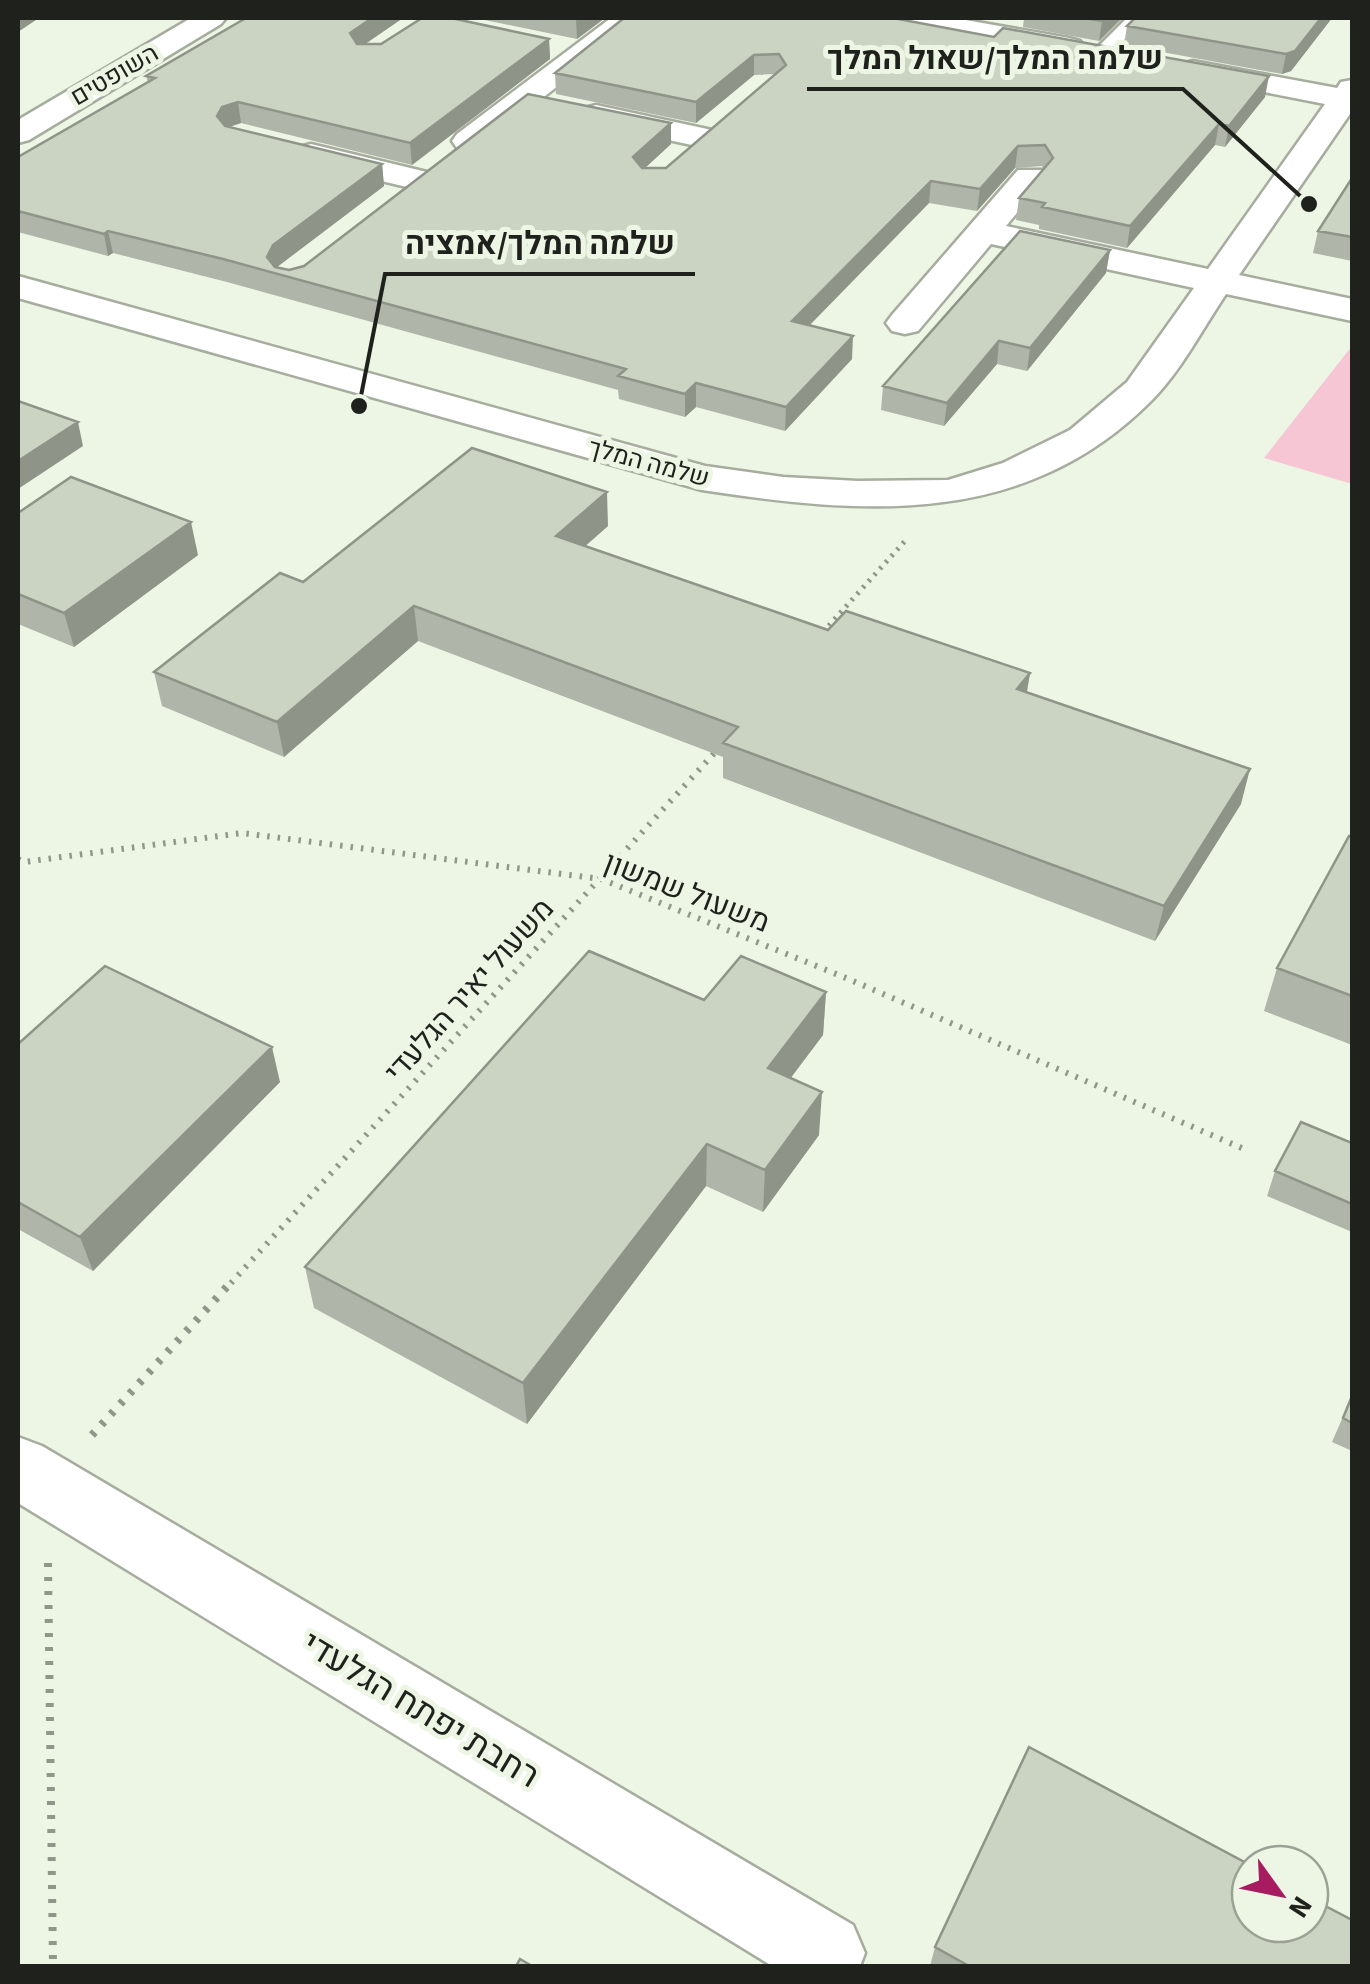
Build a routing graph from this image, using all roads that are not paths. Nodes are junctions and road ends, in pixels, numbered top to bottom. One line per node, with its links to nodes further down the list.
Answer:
1 (156, 18): 6 (street, השופטים)
2 (211, 18): 13 (street, השופטים)
3 (629, 18): 8 (street)
4 (908, 18): 9 (street)
5 (1136, 18): 9 (lane)
6 (108, 45)
7 (547, 46): 8 (street)
8 (582, 53): 11 (street)
9 (1102, 53): 10 (street)
10 (1350, 96): 19 (street, שלמה המלך)
11 (521, 100): 12 (street); 16 (street)
12 (727, 116)
13 (18, 132)
14 (276, 146): 16 (street)
15 (1030, 177): 18 (street)
16 (419, 180): 17 (street)
17 (391, 202)
18 (982, 232): 19 (street); 22 (street)
19 (1215, 281): 20 (street, שלמה המלך); 21 (street)
20 (18, 287)
21 (1352, 310)
22 (905, 323)
23 (32, 1476): 24 (street, רחבת יפתח הגלעדי)
24 (825, 1952)

